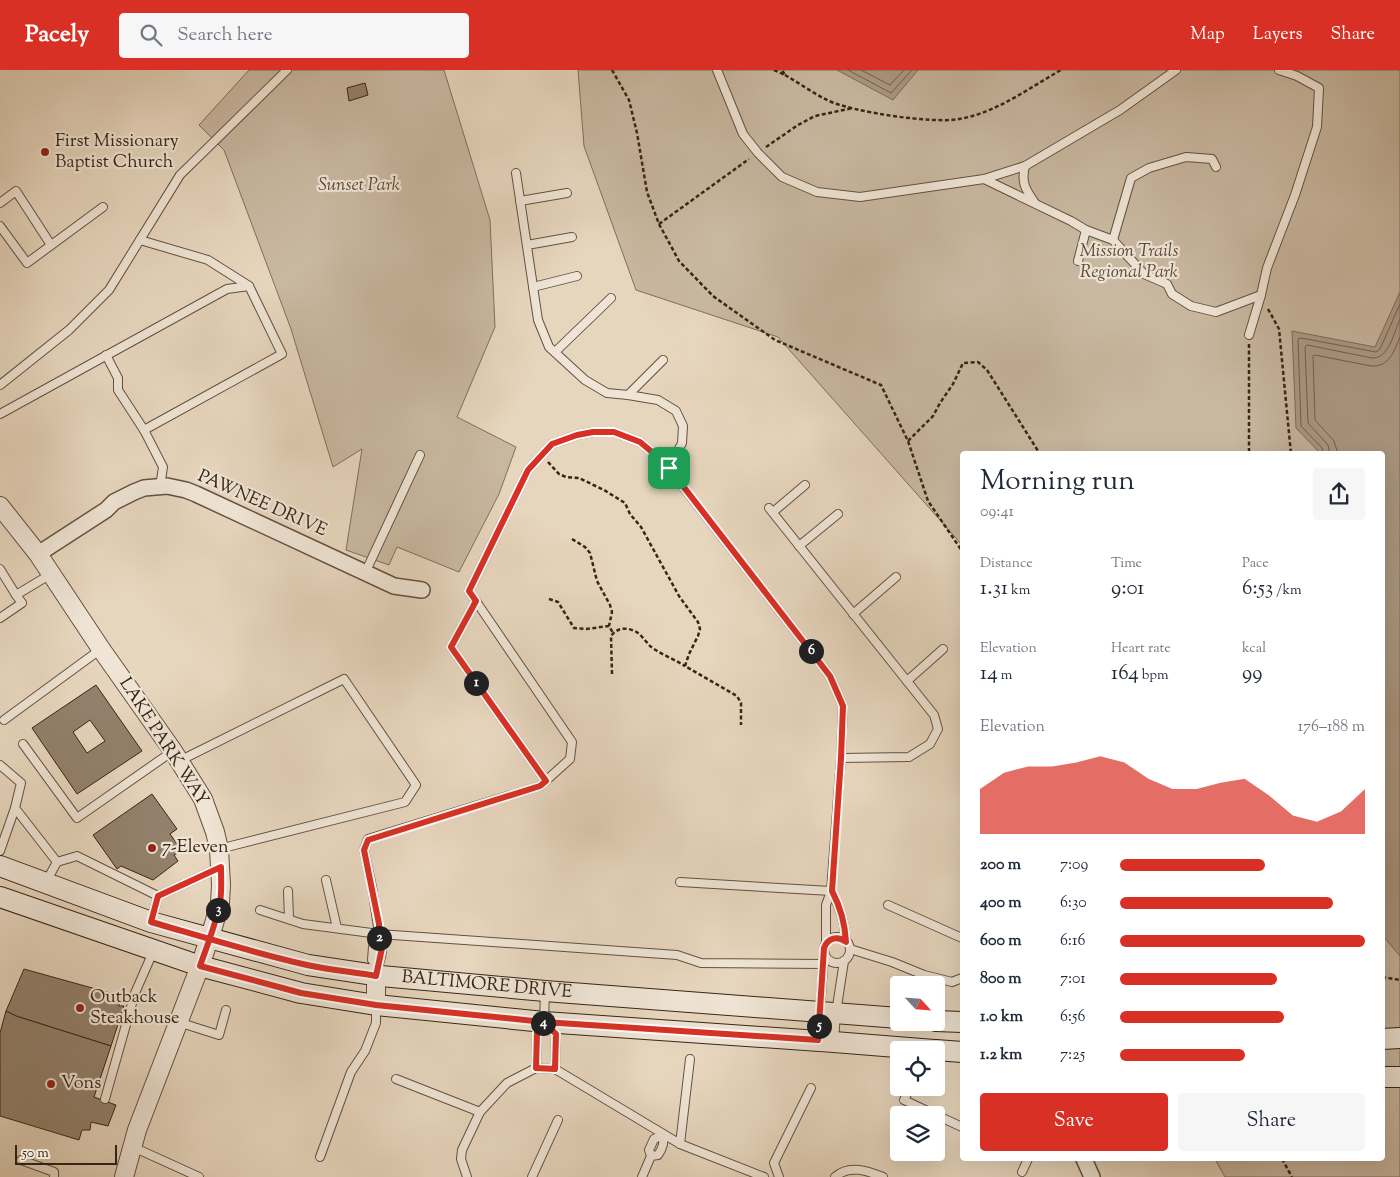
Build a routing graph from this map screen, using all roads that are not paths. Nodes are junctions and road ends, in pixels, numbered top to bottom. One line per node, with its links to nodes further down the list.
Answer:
1 (286, 70): 17 (lane)
2 (717, 70): 8 (lane)
3 (1176, 70): 5 (lane)
4 (1280, 70): 25 (lane)
5 (1025, 166): 8 (lane); 12 (lane)
6 (1216, 167): 18 (lane)
7 (516, 173): 10 (lane)
8 (984, 179): 12 (lane)
9 (567, 193): 10 (lane)
10 (520, 201): 20 (lane)
11 (0, 202): 19 (lane)
12 (1036, 204): 15 (lane)
13 (103, 207): 19 (lane)
14 (0, 226): 19 (lane)
15 (1086, 230): 18 (lane); 21 (lane)
16 (572, 237): 20 (lane)
17 (140, 240): 23 (lane); 31 (lane)
18 (1113, 240): 25 (lane)
19 (51, 245)
20 (527, 245): 24 (lane)
21 (1078, 261)
22 (577, 276): 24 (lane)
23 (249, 286): 29 (lane); 34 (lane)
24 (533, 287): 28 (lane)
25 (1261, 295): 27 (lane)
26 (611, 298): 28 (lane)
27 (1249, 335)
28 (554, 352): 32 (lane)
29 (106, 355): 33 (lane); 34 (lane)
30 (663, 360): 32 (lane)
31 (0, 385)
32 (628, 395): 36 (lane)
33 (0, 414)
34 (144, 430): 38 (lane)
35 (420, 455): 44 (lane)
36 (669, 468): 49 (lane); 58 (lane)
37 (805, 485): 41 (lane)
38 (160, 487): 42 (street, PAWNEE DRIVE); 44 (street, PAWNEE DRIVE)
39 (0, 506): 42 (street, LAKE PARK WAY)
40 (838, 514): 41 (lane)
41 (799, 546): 50 (lane)
42 (38, 554): 45 (street, LAKE PARK WAY)
43 (0, 569): 48 (lane)
44 (366, 571): 47 (street, PAWNEE DRIVE)
45 (51, 574): 48 (lane); 52 (street, LAKE PARK WAY)
46 (896, 577): 50 (lane)
47 (422, 590)
48 (16, 596): 51 (lane)
49 (476, 601): 60 (lane); 60 (lane)
50 (853, 614): 54 (lane)
51 (0, 618)
52 (101, 649): 55 (lane); 57 (street, LAKE PARK WAY)
53 (944, 649): 54 (lane)
54 (907, 681): 58 (lane)
55 (4, 720)
56 (23, 744): 57 (lane)
57 (176, 756): 62 (street, LAKE PARK WAY); 62 (lane)
58 (841, 758): 71 (lane)
59 (0, 765): 61 (lane)
60 (546, 781): 79 (lane)
61 (15, 808): 63 (lane); 64 (lane)
62 (219, 849): 66 (street, LAKE PARK WAY)
63 (0, 851)
64 (57, 862): 68 (lane); 72 (lane)
65 (0, 866): 68 (main road, BALTIMORE DRIVE)
66 (221, 867): 72 (lane); 81 (street, LAKE PARK WAY)
67 (326, 880): 78 (lane)
68 (46, 882): 77 (main road, BALTIMORE DRIVE)
69 (680, 882): 71 (lane)
70 (288, 891): 76 (lane)
71 (832, 891): 82 (lane); 83 (lane)
72 (158, 896): 77 (lane)
73 (0, 897): 84 (main road, BALTIMORE DRIVE)
74 (888, 905): 80 (lane)
75 (260, 910): 76 (lane)
76 (289, 919): 78 (lane)
77 (151, 922): 81 (main road, BALTIMORE DRIVE)
78 (337, 928): 79 (lane)
79 (379, 937): 86 (lane); 88 (lane)
80 (960, 937)
81 (209, 939): 87 (street, LAKE PARK WAY); 88 (main road, BALTIMORE DRIVE)
82 (848, 946): 83 (lane); 85 (lane); 89 (lane)
83 (825, 949): 85 (lane); 86 (lane)
84 (154, 950): 87 (main road, BALTIMORE DRIVE); 113 (lane)
85 (844, 961): 93 (lane)
86 (824, 964): 93 (lane)
87 (200, 966): 91 (main road, BALTIMORE DRIVE); 96 (street, LAKE PARK WAY)
88 (376, 971): 90 (main road, BALTIMORE DRIVE); 91 (street)
89 (960, 979)
90 (545, 991): 93 (main road, BALTIMORE DRIVE); 97 (lane)
91 (376, 1005): 97 (main road, BALTIMORE DRIVE); 122 (lane)
92 (226, 1010): 96 (lane)
93 (828, 1012): 94 (main road, BALTIMORE DRIVE); 101 (lane); 101 (lane)
94 (890, 1017)
95 (945, 1021): 98 (main road)
96 (178, 1022): 121 (street, LAKE PARK WAY)
97 (544, 1022): 101 (main road, BALTIMORE DRIVE); 106 (lane); 107 (lane)
98 (960, 1022)
99 (1400, 1038): 100 (main road)
100 (1385, 1039)
101 (826, 1041): 102 (main road, BALTIMORE DRIVE)
102 (890, 1047)
103 (945, 1051): 104 (main road, BALTIMORE DRIVE)
104 (960, 1052)
105 (690, 1060): 120 (lane)
106 (536, 1068): 107 (lane); 115 (lane)
107 (555, 1069): 119 (lane)
108 (1400, 1077): 109 (main road)
109 (1385, 1078)
110 (396, 1079): 115 (lane)
111 (811, 1088): 134 (lane)
112 (906, 1096): 114 (lane)
113 (105, 1098)
114 (917, 1106)
115 (480, 1112): 130 (lane)
116 (945, 1119): 118 (lane)
117 (558, 1120): 131 (lane)
118 (960, 1126)
119 (664, 1135): 120 (lane); 132 (lane)
120 (680, 1144): 133 (lane)
121 (133, 1147): 128 (street, LAKE PARK WAY); 129 (lane)
122 (320, 1157)
123 (21, 1160): 127 (lane)
124 (1027, 1161): 126 (lane)
125 (1085, 1161): 137 (street)
126 (1022, 1172)
127 (54, 1177)
128 (124, 1177)
129 (199, 1177)
130 (467, 1177)
131 (532, 1177)
132 (642, 1177)
133 (762, 1177)
134 (779, 1177)
135 (835, 1177): 136 (lane)
136 (883, 1177)
137 (1092, 1177)

